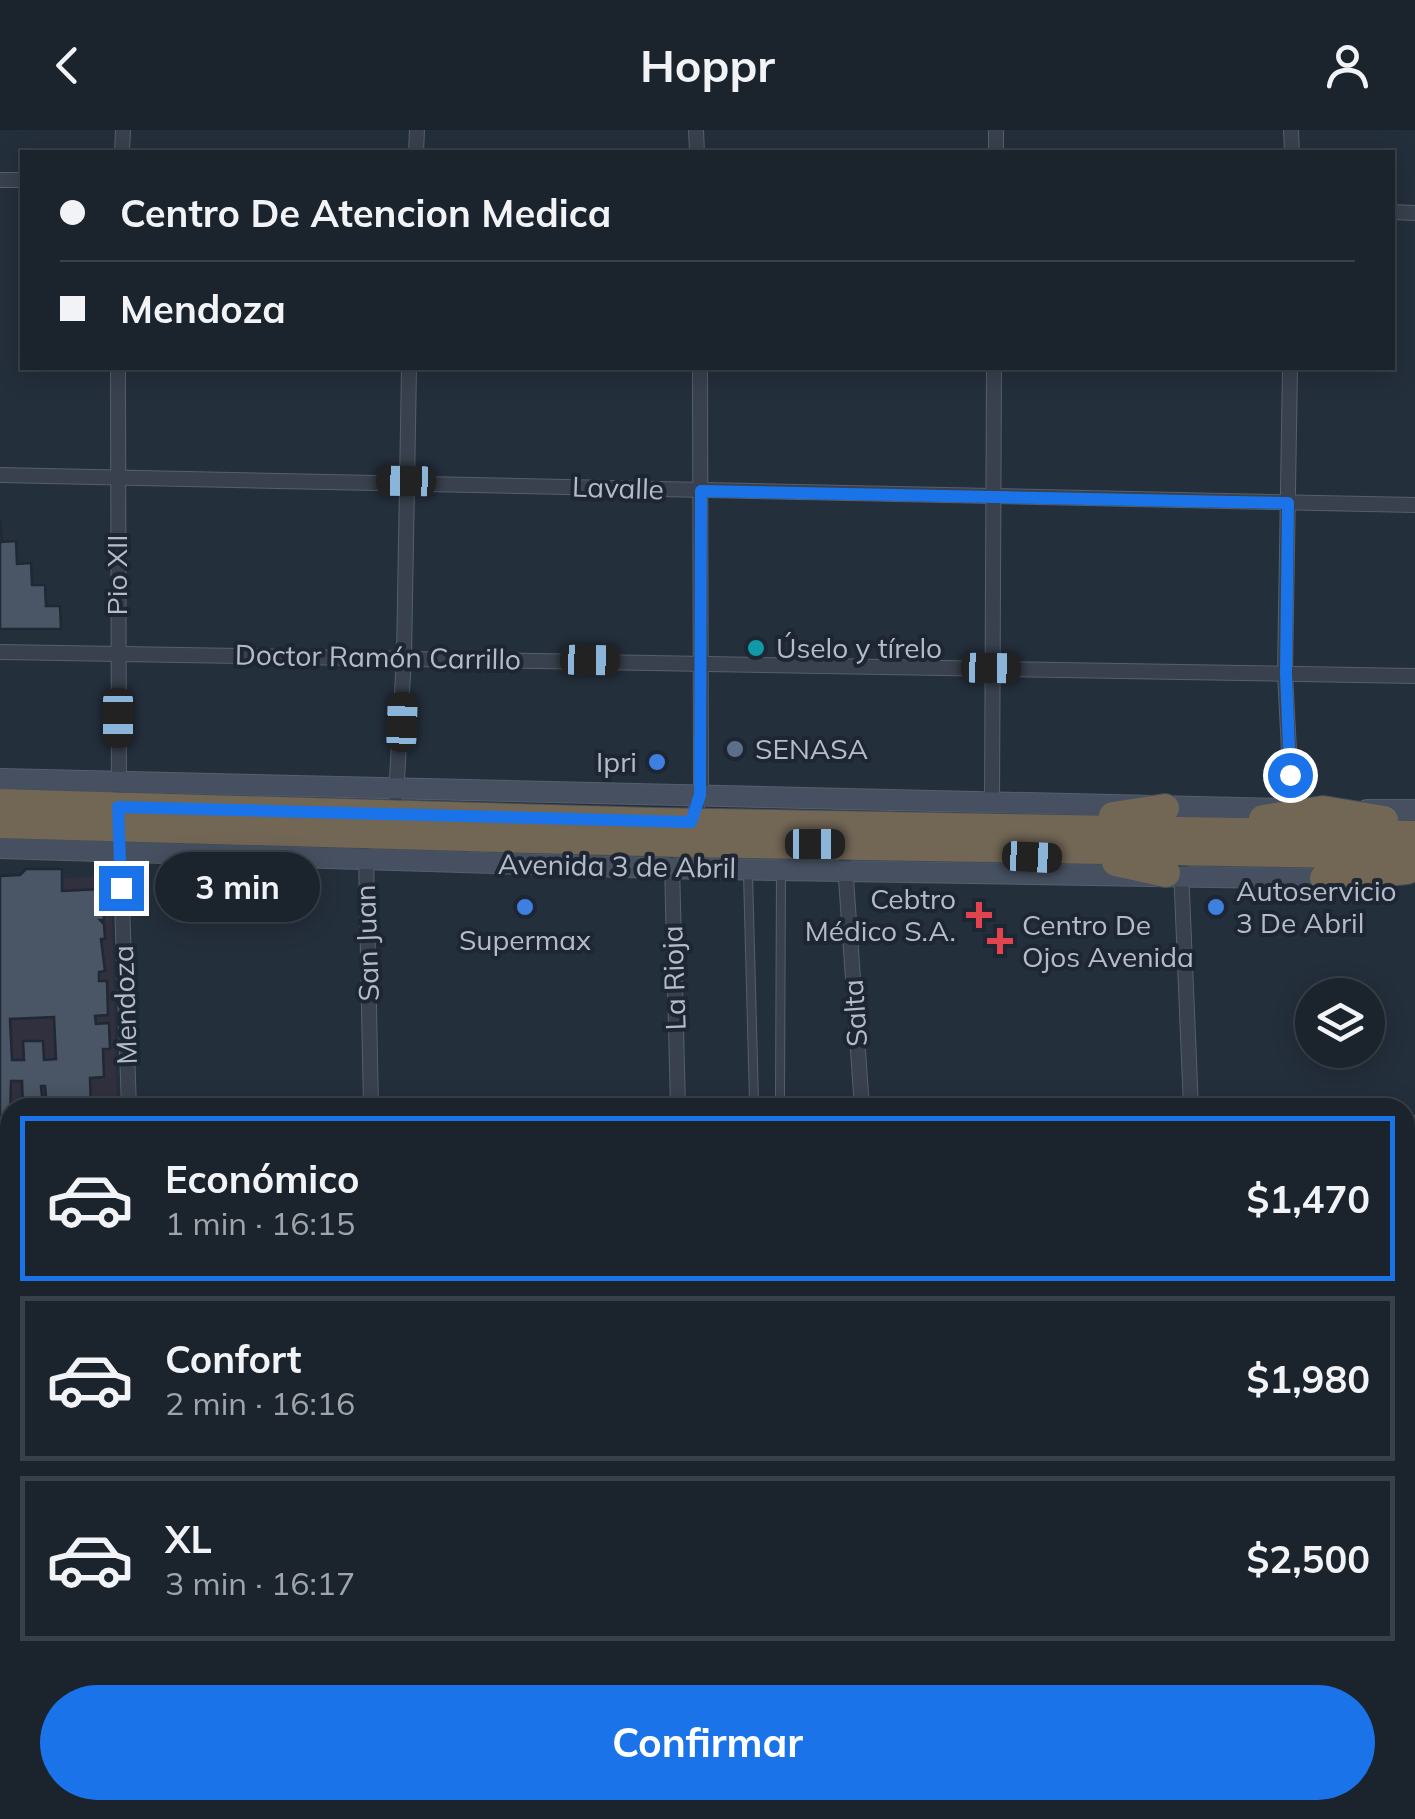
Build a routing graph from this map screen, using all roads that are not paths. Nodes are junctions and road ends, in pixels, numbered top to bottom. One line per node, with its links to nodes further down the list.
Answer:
1 (118, 370): 7 (street, Pio XII)
2 (409, 370): 8 (street, San Juan)
3 (700, 370): 9 (street, La Rioja)
4 (994, 370): 10 (street)
5 (1290, 370): 11 (street)
6 (0, 476): 7 (street, Lavalle)
7 (116, 478): 8 (street, Lavalle); 14 (street, Pio XII)
8 (406, 481): 9 (street, Lavalle); 15 (street, San Juan)
9 (701, 491): 10 (street, Lavalle); 16 (street, La Rioja)
10 (992, 496): 11 (street, Lavalle); 17 (street)
11 (1288, 503): 12 (street, Lavalle); 18 (street)
12 (1415, 506)
13 (0, 652): 14 (street, Doctor Ramón Carrillo)
14 (118, 654): 15 (street, Doctor Ramón Carrillo); 28 (street, Pio XII)
15 (404, 658): 16 (street, Doctor Ramón Carrillo); 21 (street, San Juan)
16 (701, 661): 17 (street, Doctor Ramón Carrillo); 22 (street, La Rioja)
17 (991, 668): 18 (street, Doctor Ramón Carrillo); 24 (street)
18 (1286, 673): 19 (street, Doctor Ramón Carrillo); 25 (street)
19 (1415, 676)
20 (0, 779): 28 (main road, Avenida 3 de Abril)
21 (400, 786): 22 (main road, Avenida 3 de Abril); 28 (main road, Avenida 3 de Abril); 29 (street, San Juan)
22 (700, 795): 33 (main road, Avenida 3 de Abril); 36 (street, La Rioja)
23 (0, 803): 28 (highway, Avenida 3 de Abril)
24 (992, 803): 33 (main road, Avenida 3 de Abril); 35 (main road, Avenida 3 de Abril)
25 (1292, 809): 26 (main road, Avenida 3 de Abril); 35 (main road, Avenida 3 de Abril)
26 (1323, 810): 27 (main road, Avenida 3 de Abril); 30 (highway); 35 (highway)
27 (1415, 810)
28 (119, 817): 29 (highway, Avenida 3 de Abril); 31 (highway, Avenida 3 de Abril); 37 (main road, Avenida 3 de Abril); 39 (main road, Avenida 3 de Abril); 45 (street, Mendoza)
29 (384, 823): 36 (highway, Avenida 3 de Abril); 39 (street, San Juan)
30 (1415, 823)
31 (0, 824)
32 (1415, 834): 35 (highway, Avenida 3 de Abril)
33 (845, 835): 34 (highway, Avenida 3 de Abril); 35 (main road, Avenida 3 de Abril); 36 (highway, Avenida 3 de Abril); 42 (main road, Avenida 3 de Abril); 50 (street, Salta)
34 (935, 837): 35 (highway); 35 (highway)
35 (1177, 837): 38 (highway, Avenida 3 de Abril); 43 (main road, Avenida 3 de Abril); 51 (street)
36 (681, 844): 39 (main road, Avenida 3 de Abril); 40 (main road, Avenida 3 de Abril); 47 (street, La Rioja)
37 (0, 848)
38 (1415, 855)
39 (364, 859): 46 (street, San Juan)
40 (748, 869): 42 (main road, Avenida 3 de Abril); 48 (lane)
41 (1415, 869): 43 (highway)
42 (781, 870): 49 (lane)
43 (1324, 878): 44 (main road, Avenida 3 de Abril)
44 (1415, 881)
45 (129, 1098)
46 (371, 1098)
47 (678, 1098)
48 (754, 1098)
49 (780, 1098)
50 (861, 1098)
51 (1190, 1098)

